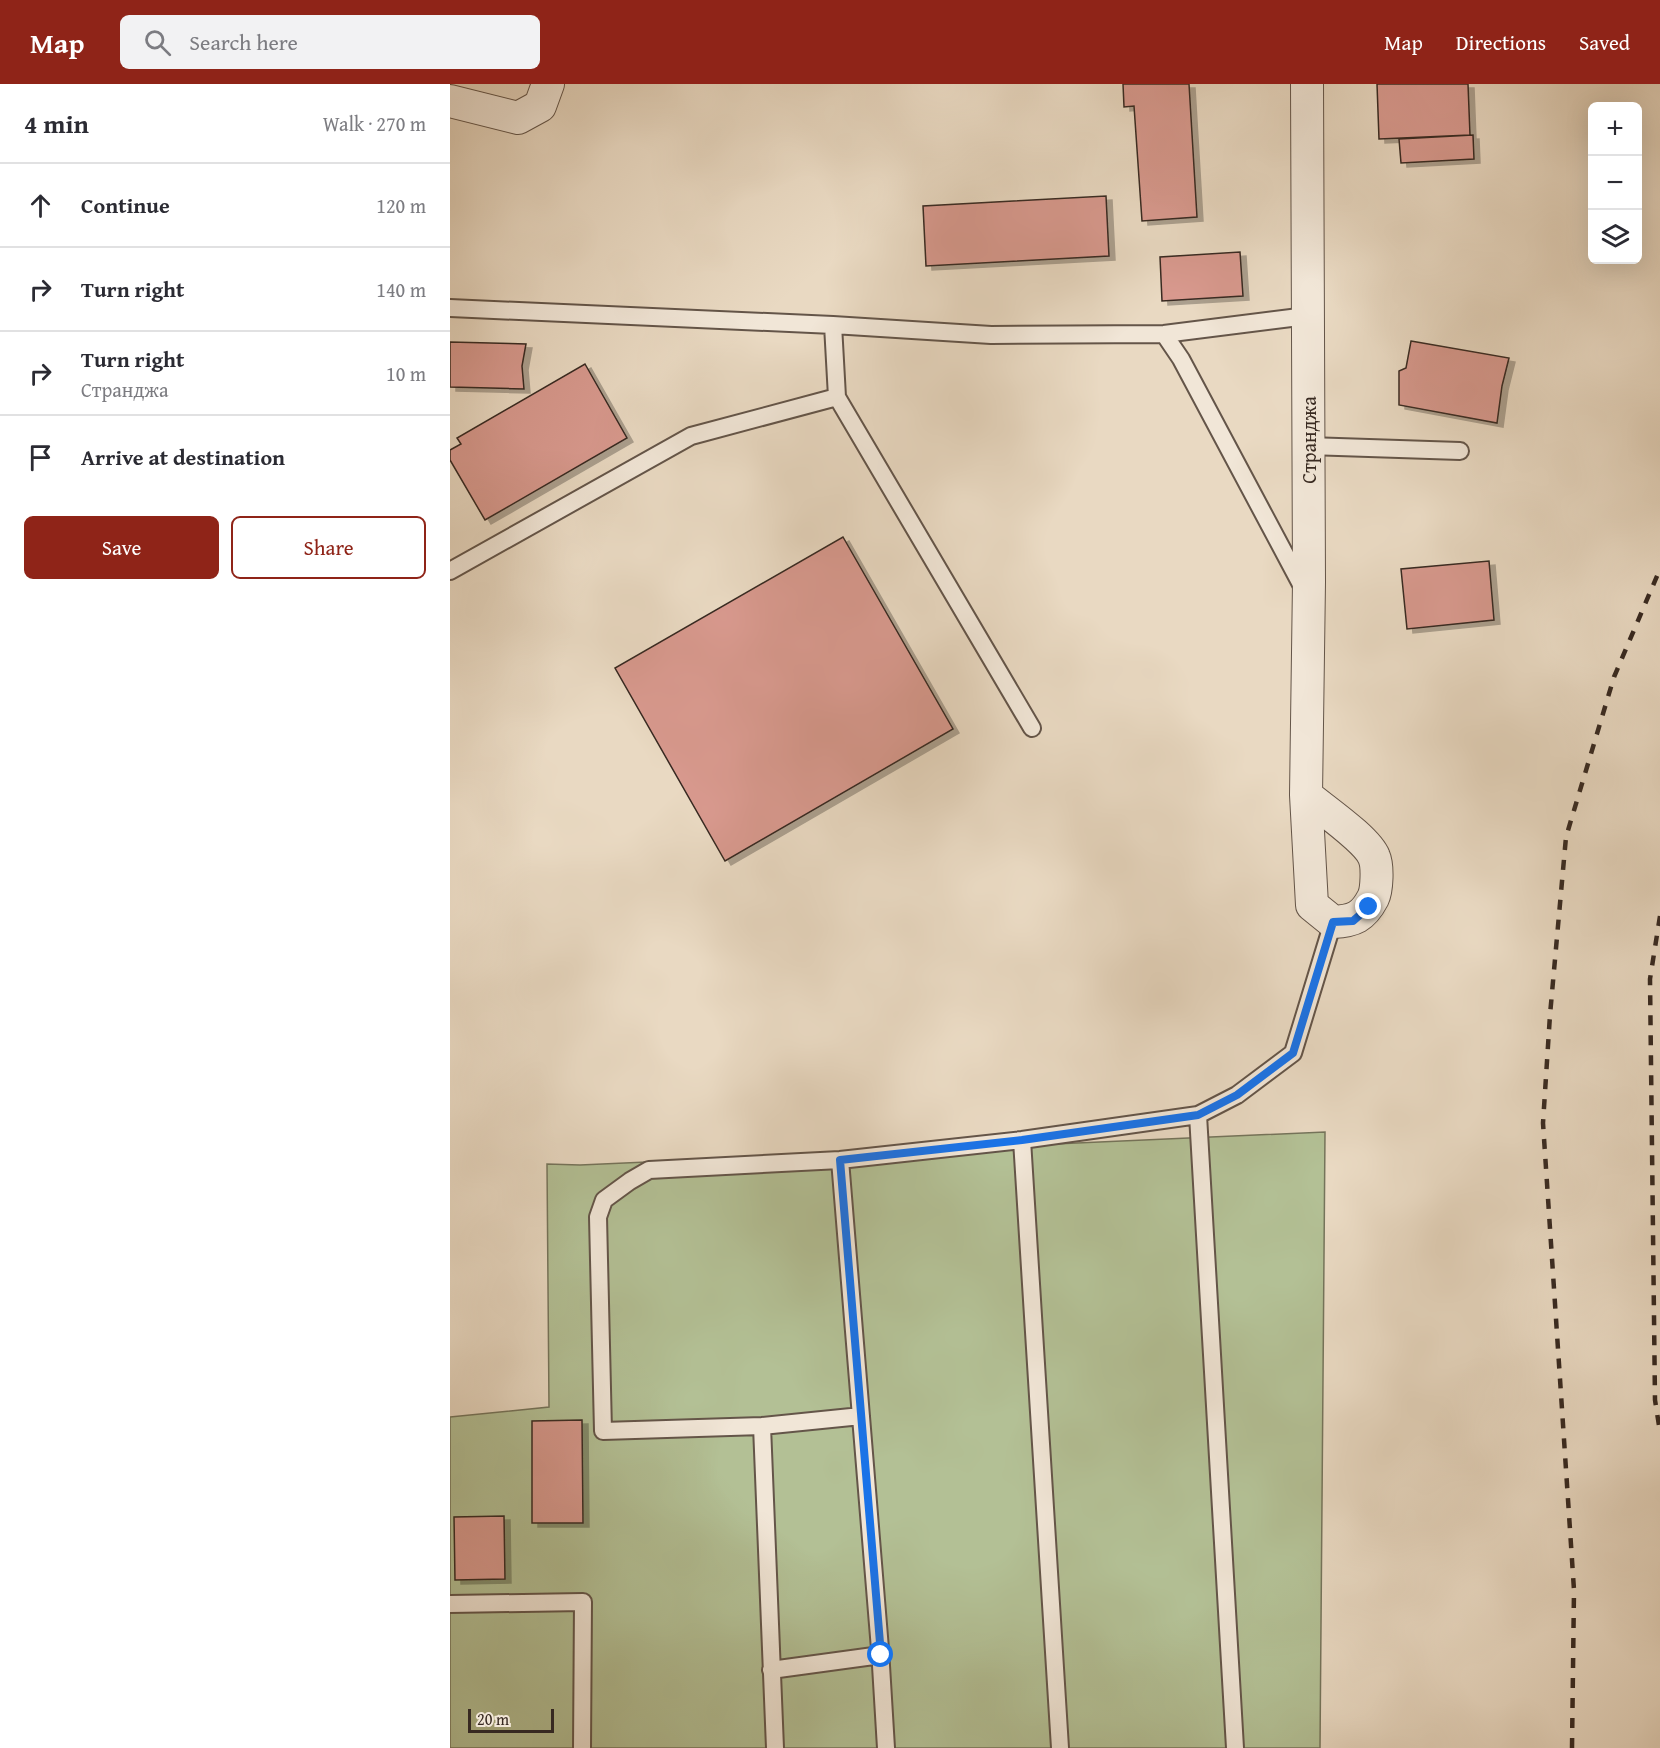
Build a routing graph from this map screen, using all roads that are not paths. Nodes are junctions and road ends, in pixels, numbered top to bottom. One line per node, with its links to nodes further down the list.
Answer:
1 (548, 84): 3 (street)
2 (1307, 84): 5 (street, Странджа)
3 (450, 101)
4 (450, 308): 6 (lane)
5 (1307, 316): 7 (lane); 9 (street, Странджа)
6 (833, 325): 7 (lane); 8 (lane)
7 (1164, 334): 12 (lane)
8 (837, 397): 11 (lane); 13 (lane)
9 (1308, 446): 10 (lane); 12 (street, Странджа)
10 (1460, 451)
11 (450, 571)
12 (1309, 598): 14 (street, Странджа)
13 (1032, 728)
14 (1306, 795): 15 (street, Странджа); 15 (street)
15 (1333, 922): 16 (lane)
16 (1198, 1115): 17 (lane); 28 (lane)
17 (1022, 1140): 18 (lane); 27 (lane)
18 (840, 1160): 19 (lane); 20 (lane)
19 (861, 1416): 20 (lane); 22 (lane)
20 (762, 1426): 23 (lane)
21 (450, 1604): 24 (lane)
22 (881, 1655): 23 (lane); 26 (lane)
23 (771, 1670): 25 (lane)
24 (582, 1748)
25 (775, 1748)
26 (886, 1748)
27 (1060, 1748)
28 (1235, 1748)

